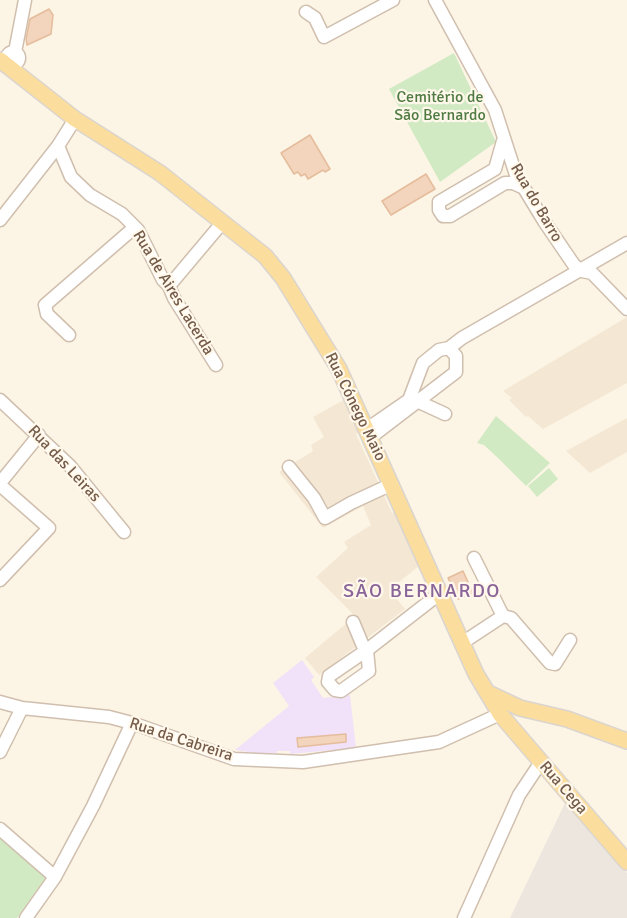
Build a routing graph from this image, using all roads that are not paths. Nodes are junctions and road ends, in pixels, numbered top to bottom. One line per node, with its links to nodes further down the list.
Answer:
1 (25, 0): 5 (street)
2 (393, 0): 4 (street)
3 (435, 0): 7 (street, Rua do Barro)
4 (306, 12)
5 (8, 58): 6 (main road, Rua Cónego Maio)
6 (75, 119): 8 (street); 11 (main road, Rua Cónego Maio)
7 (503, 140): 9 (street, Rua do Barro); 9 (street)
8 (58, 146): 10 (street); 12 (street, Rua de Aires Lacerda)
9 (524, 188): 14 (street, Rua do Barro)
10 (0, 220)
11 (222, 223): 15 (street); 23 (main road, Rua Cónego Maio)
12 (135, 227): 15 (street, Rua de Aires Lacerda); 17 (street)
13 (627, 243): 14 (street)
14 (582, 271): 16 (street, Rua do Barro); 18 (street)
15 (169, 286): 19 (street, Rua de Aires Lacerda)
16 (627, 309)
17 (69, 335)
18 (449, 348): 20 (street); 23 (street)
19 (216, 365)
20 (422, 399): 22 (street); 23 (street)
21 (0, 400): 24 (street, Rua das Leiras)
22 (446, 411)
23 (369, 433): 27 (main road, Rua Cónego Maio)
24 (39, 435): 26 (street); 28 (street, Rua das Leiras)
25 (289, 467): 27 (street)
26 (0, 484): 30 (street)
27 (392, 484): 31 (main road, Rua Cónego Maio)
28 (124, 532)
29 (474, 558): 32 (street)
30 (2, 573)
31 (439, 594): 33 (street); 35 (main road, Rua Cónego Maio)
32 (503, 616): 34 (street); 35 (street)
33 (353, 621)
34 (570, 640)
35 (462, 643): 36 (main road, Rua Cónego Maio)
36 (488, 693): 39 (main road); 40 (main road, Rua Cónego Maio)
37 (0, 702): 38 (street, Rua da Cabreira)
38 (22, 708): 41 (street, Rua da Cabreira); 43 (street)
39 (520, 708): 40 (main road); 42 (main road)
40 (500, 714): 41 (street, Rua da Cabreira); 44 (main road, Rua Cega)
41 (132, 723): 47 (street)
42 (627, 741)
43 (0, 752)
44 (541, 762): 46 (main road, Rua Cega); 49 (street)
45 (0, 829): 47 (street)
46 (627, 862)
47 (55, 877): 48 (street)
48 (26, 918)
49 (464, 918)

